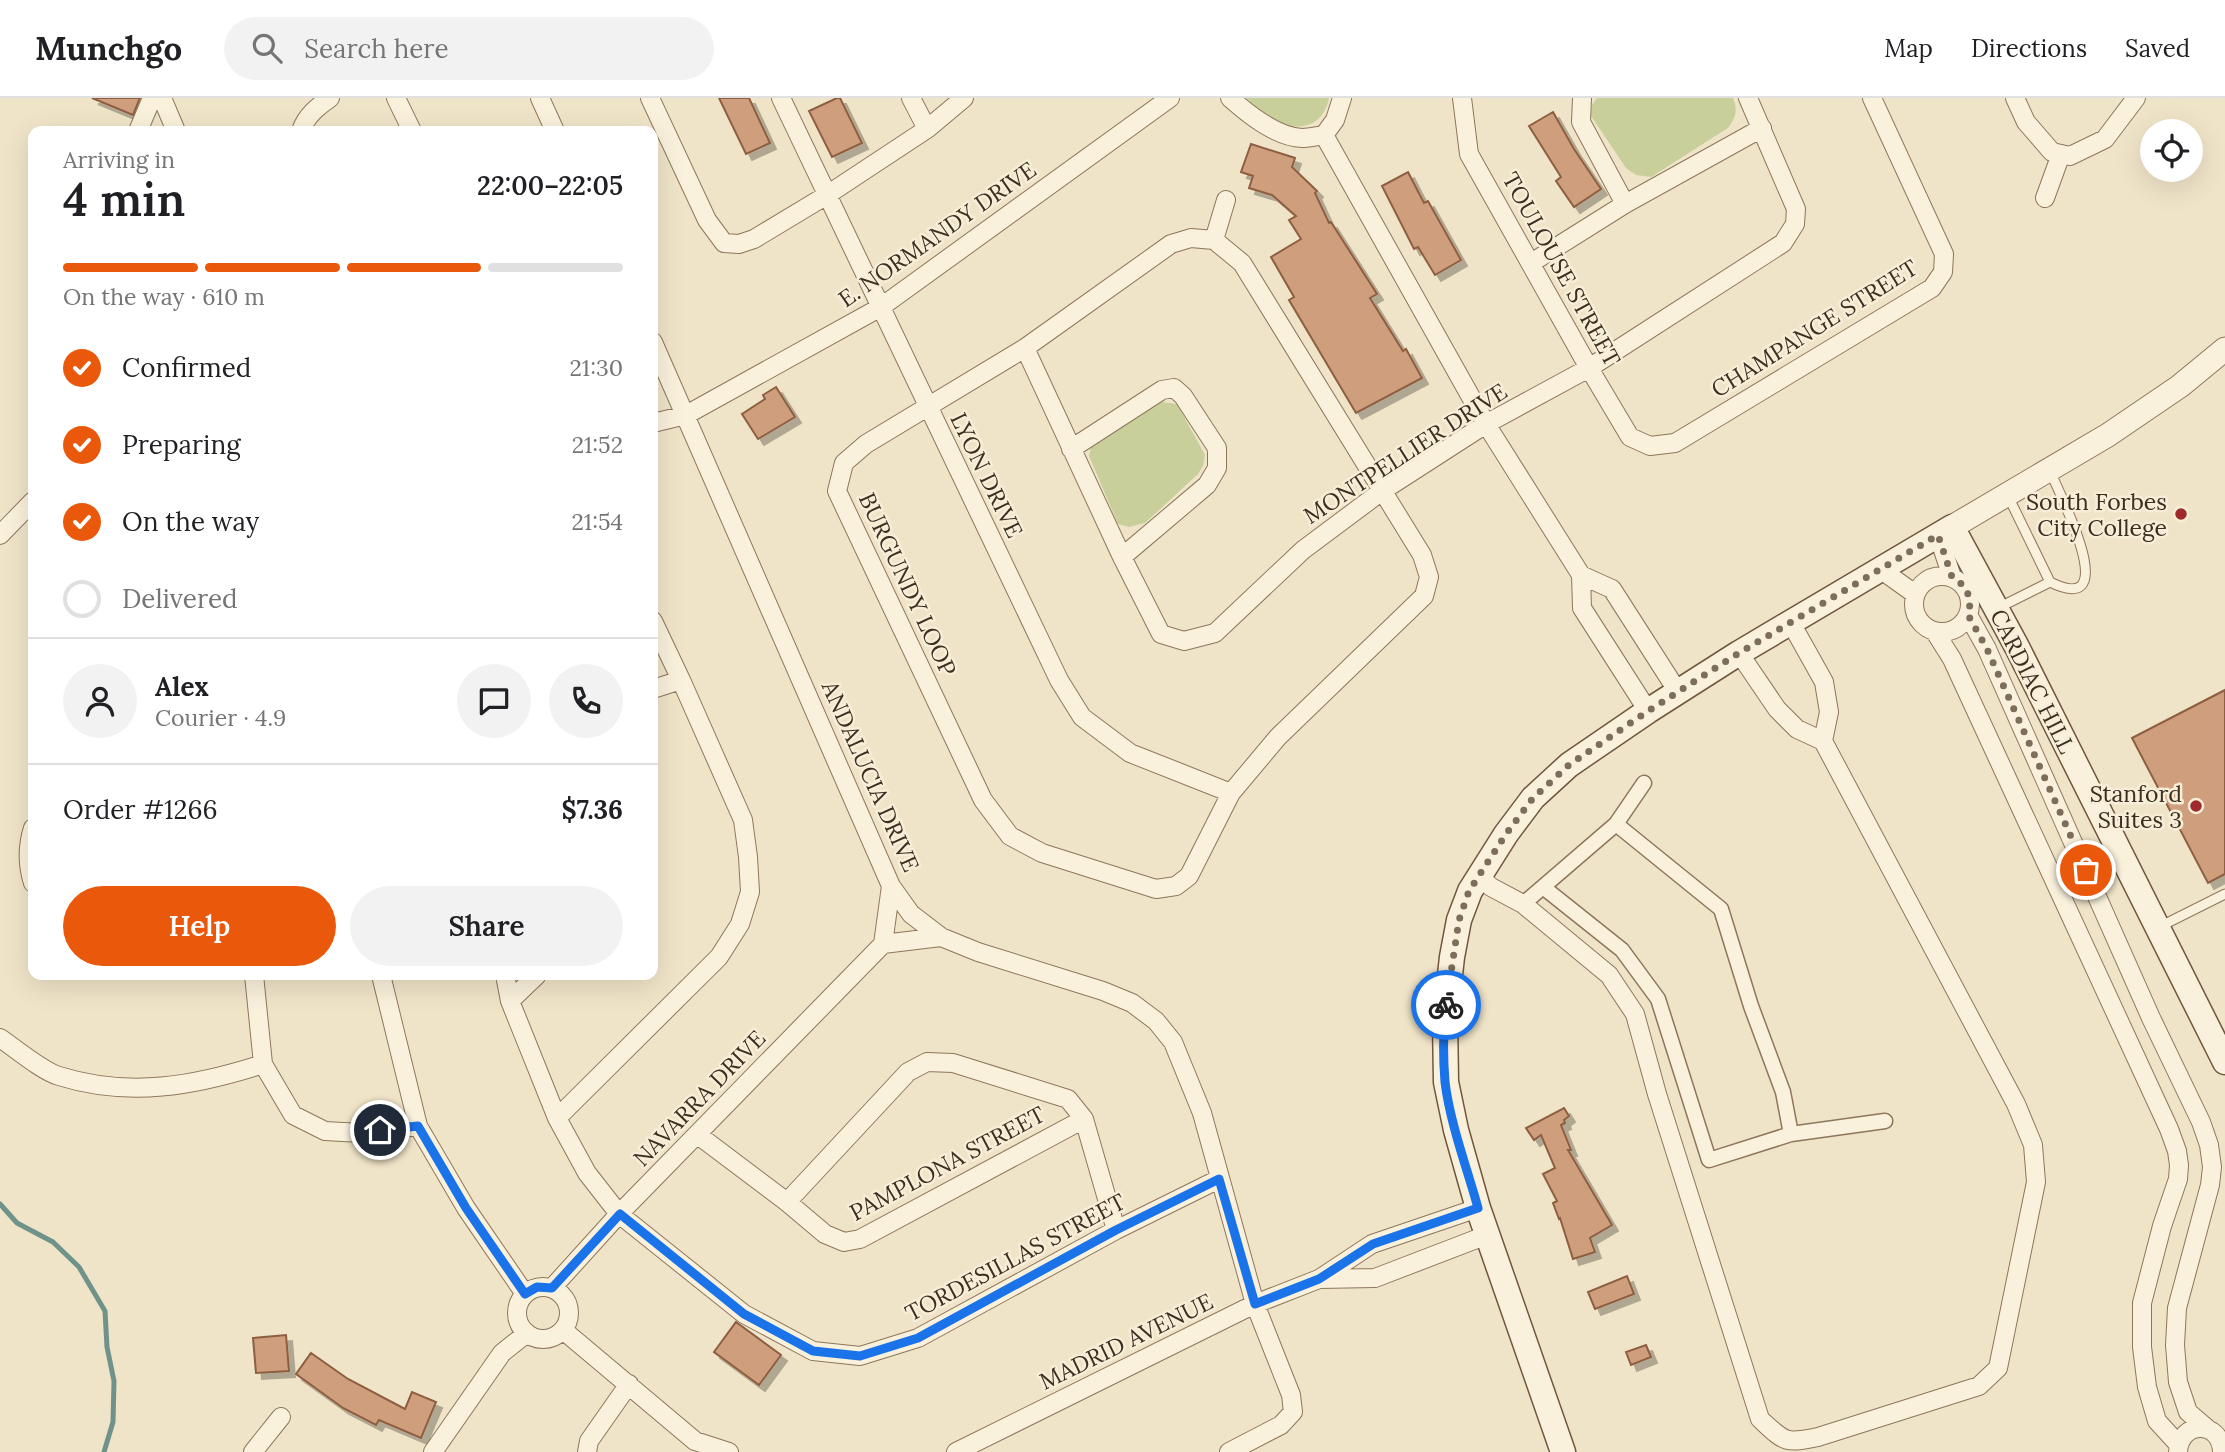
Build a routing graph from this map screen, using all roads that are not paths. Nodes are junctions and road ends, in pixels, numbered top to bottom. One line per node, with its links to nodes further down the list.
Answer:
1 (152, 98): 19 (street)
2 (162, 98): 20 (street)
3 (330, 98): 21 (street)
4 (396, 98): 22 (street)
5 (540, 98): 23 (street)
6 (650, 98): 28 (street)
7 (781, 98): 28 (street, LYON DRIVE)
8 (911, 98): 25 (street)
9 (964, 98): 25 (street)
10 (1170, 98): 34 (street, E. NORMANDY DRIVE)
11 (1230, 98): 26 (street)
12 (1342, 98): 26 (street)
13 (1462, 98): 33 (street, TOULOUSE STREET)
14 (1582, 98): 31 (street)
15 (1748, 98): 24 (street, MONTPELLIER DRIVE)
16 (1872, 98): 43 (street, CHAMPANGE STREET)
17 (2015, 98): 27 (street)
18 (2136, 98): 27 (street)
19 (140, 126)
20 (174, 126)
21 (303, 126)
22 (410, 126)
23 (553, 126)
24 (1762, 128): 31 (street); 38 (street, MONTPELLIER DRIVE)
25 (926, 130): 28 (street)
26 (1324, 135): 42 (street)
27 (2061, 154): 29 (street)
28 (827, 195): 34 (street, LYON DRIVE)
29 (2045, 198)
30 (1226, 200): 32 (street)
31 (1625, 204): 33 (street)
32 (1214, 240): 35 (street, BURGUNDY LOOP); 46 (street, BURGUNDY LOOP)
33 (1531, 263): 38 (street, TOULOUSE STREET)
34 (881, 307): 39 (street, LYON DRIVE); 40 (street, E. NORMANDY DRIVE)
35 (1025, 348): 39 (street, BURGUNDY LOOP); 44 (street, MONTPELLIER DRIVE)
36 (2225, 349): 45 (street)
37 (658, 353): 40 (street, ANDALUCIA DRIVE)
38 (1589, 368): 42 (street, MONTPELLIER DRIVE); 43 (street, TOULOUSE STREET)
39 (927, 407): 69 (street, LYON DRIVE); 69 (street, BURGUNDY LOOP)
40 (686, 415): 41 (street); 72 (street, ANDALUCIA DRIVE)
41 (658, 422)
42 (1486, 424): 46 (street, MONTPELLIER DRIVE); 53 (street)
43 (1650, 446)
44 (1071, 449): 51 (street, MONTPELLIER DRIVE); 51 (street)
45 (2049, 470): 47 (street); 55 (lane)
46 (1382, 491): 51 (street, MONTPELLIER DRIVE); 69 (street, BURGUNDY LOOP)
47 (2007, 494): 49 (street); 55 (lane)
48 (28, 505): 50 (street)
49 (1945, 531): 52 (main road); 54 (street); 57 (main road, CARDIAC HILL)
50 (0, 535)
51 (1122, 557)
52 (1880, 569): 56 (street); 59 (main road)
53 (1581, 575): 65 (street); 66 (street)
54 (1952, 577): 56 (street); 58 (street)
55 (2050, 582): 57 (lane)
56 (1915, 594): 61 (street)
57 (1996, 609): 76 (main road, CARDIAC HILL)
58 (1968, 615): 61 (street); 107 (street)
59 (1791, 622): 62 (main road); 67 (street)
60 (658, 632): 63 (street)
61 (1935, 632): 109 (street)
62 (1739, 653): 65 (main road); 67 (street)
63 (681, 680): 64 (street); 87 (street)
64 (658, 687)
65 (1678, 692): 66 (main road)
66 (1648, 711): 71 (main road)
67 (1823, 741): 75 (street)
68 (1644, 783): 70 (street)
69 (1231, 793)
70 (1616, 824): 73 (street); 91 (street)
71 (1479, 876): 75 (street); 95 (main road)
72 (891, 886): 77 (street, ANDALUCIA DRIVE); 78 (street)
73 (1543, 887): 75 (street); 91 (street)
74 (2225, 894): 76 (lane)
75 (1523, 904)
76 (2157, 928): 85 (main road, CARDIAC HILL)
77 (942, 937): 78 (street); 93 (street, ANDALUCIA DRIVE)
78 (883, 944): 92 (street, NAVARRA DRIVE)
79 (255, 980): 86 (street)
80 (382, 980): 90 (street)
81 (506, 980): 83 (street, TORDESILLAS STREET)
82 (532, 980): 83 (street)
83 (510, 1001): 87 (street, TORDESILLAS STREET)
84 (0, 1038): 86 (street)
85 (2225, 1062)
86 (263, 1064): 90 (street)
87 (557, 1118): 96 (street, TORDESILLAS STREET)
88 (1084, 1119): 94 (street, PAMPLONA STREET); 94 (street); 97 (street)
89 (1885, 1121): 91 (street)
90 (418, 1126): 101 (street)
91 (1791, 1134)
92 (698, 1135): 94 (street, PAMPLONA STREET); 96 (street, NAVARRA DRIVE)
93 (1219, 1179): 97 (street, TORDESILLAS STREET); 102 (street, ANDALUCIA DRIVE)
94 (787, 1202)
95 (1478, 1208): 98 (main road); 99 (street)
96 (620, 1214): 97 (street, TORDESILLAS STREET); 100 (street, NAVARRA DRIVE)
97 (1116, 1230)
98 (1487, 1235): 99 (street); 116 (main road)
99 (1319, 1279): 102 (street, MADRID AVENUE)
100 (552, 1288): 101 (street); 103 (street)
101 (525, 1294): 104 (street)
102 (1255, 1304): 114 (street, MADRID AVENUE); 115 (street, ANDALUCIA DRIVE)
103 (563, 1330): 104 (street); 105 (street)
104 (527, 1333): 111 (street)
105 (629, 1384): 108 (street); 112 (street)
106 (281, 1417): 110 (street)
107 (2209, 1430): 109 (street); 117 (street)
108 (698, 1446): 113 (street)
109 (2178, 1448)
110 (253, 1452)
111 (433, 1452)
112 (587, 1452)
113 (729, 1452)
114 (956, 1452)
115 (1229, 1452)
116 (1563, 1452)
117 (2222, 1452)

